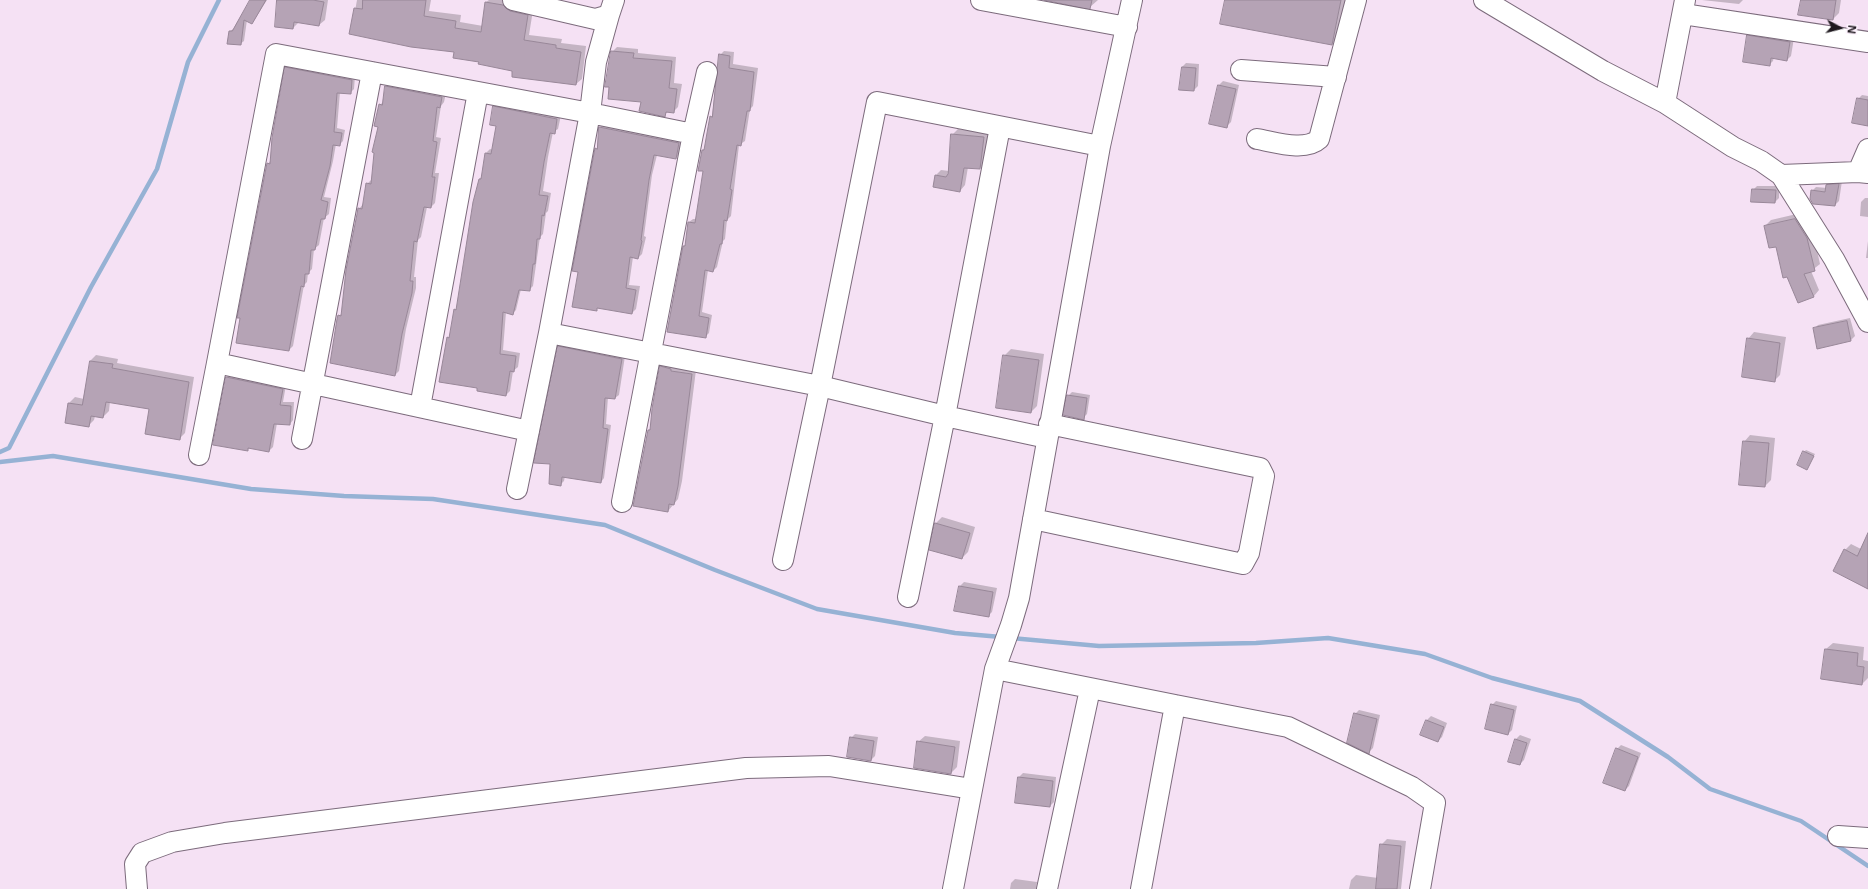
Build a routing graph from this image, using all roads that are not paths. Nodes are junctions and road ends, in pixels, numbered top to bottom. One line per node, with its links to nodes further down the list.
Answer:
1 (513, 0): 6 (street)
2 (981, 0): 8 (street)
3 (1132, 0): 8 (street)
4 (1356, 0): 13 (street)
5 (1484, 0): 15 (street)
6 (611, 7): 16 (street)
7 (1684, 7): 9 (street); 15 (street)
8 (1126, 27): 20 (street)
9 (1868, 42)
10 (1241, 70): 13 (street)
11 (372, 72): 14 (street); 27 (street); 28 (street)
12 (707, 72): 18 (street)
13 (1336, 77): 19 (street)
14 (478, 92): 16 (street); 30 (street)
15 (1665, 103): 23 (street)
16 (590, 113): 18 (street); 25 (street)
17 (1000, 127): 20 (street); 29 (street); 31 (street)
18 (693, 134): 26 (street)
19 (1257, 139)
20 (1100, 146): 33 (street)
21 (1868, 148): 22 (street)
22 (1863, 172): 23 (street)
23 (1782, 175): 24 (street)
24 (1868, 322)
25 (549, 333): 26 (street); 32 (street)
26 (650, 354): 29 (street); 37 (street)
27 (217, 363): 28 (street); 35 (street)
28 (313, 384): 30 (street); 34 (street)
29 (820, 386): 31 (street); 39 (street)
30 (420, 407): 32 (street)
31 (945, 416): 33 (street); 40 (street)
32 (529, 431): 36 (street)
33 (1048, 431): 38 (street); 38 (street)
34 (302, 439)
35 (200, 455)
36 (517, 489)
37 (622, 502)
38 (1033, 519): 41 (street)
39 (783, 560)
40 (908, 597)
41 (995, 669): 42 (street); 44 (street)
42 (1090, 689): 43 (street); 49 (street)
43 (1174, 705): 50 (street); 51 (street)
44 (972, 789): 47 (street); 48 (street)
45 (1838, 836): 46 (street)
46 (1868, 838)
47 (137, 889)
48 (953, 889)
49 (1047, 889)
50 (1141, 889)
51 (1420, 889)

